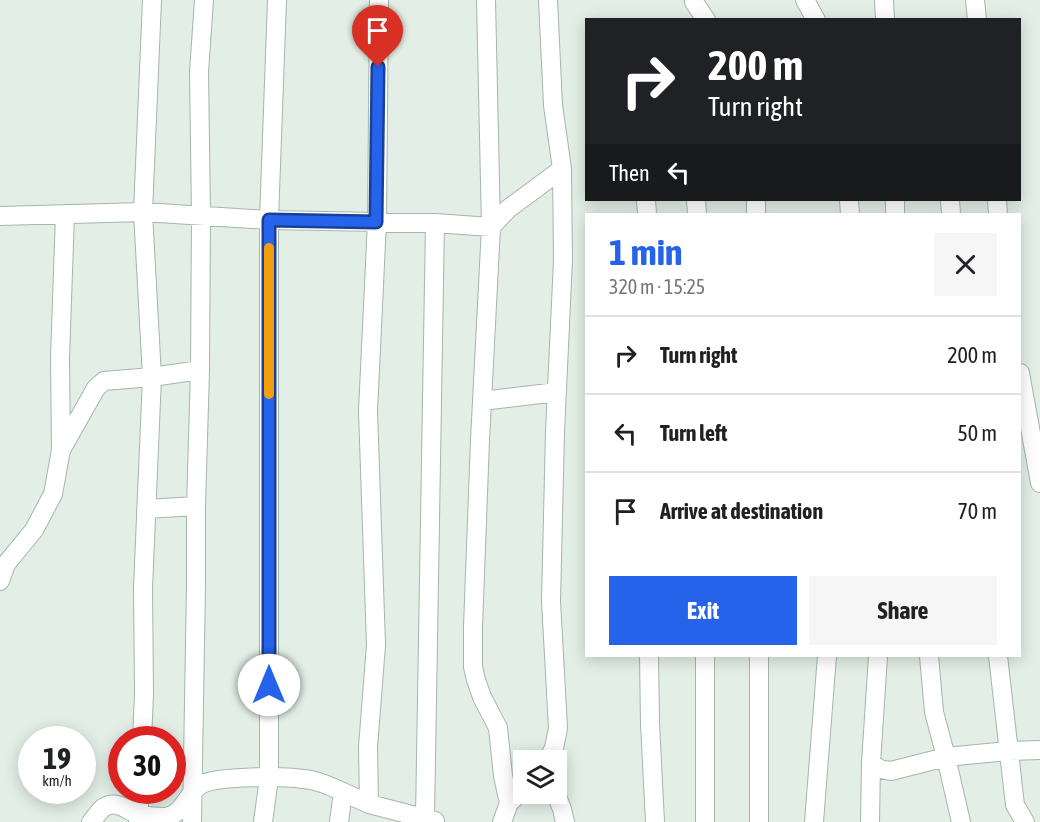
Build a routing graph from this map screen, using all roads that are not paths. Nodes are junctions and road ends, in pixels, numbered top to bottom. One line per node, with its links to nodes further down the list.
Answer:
1 (152, 0): 16 (street)
2 (204, 0): 18 (street)
3 (277, 0): 20 (street)
4 (379, 0): 21 (street)
5 (486, 0): 23 (street)
6 (548, 0): 15 (street)
7 (805, 0): 12 (street)
8 (884, 0): 13 (street)
9 (975, 0): 14 (street)
10 (693, 7): 11 (street)
11 (704, 18)
12 (815, 18)
13 (885, 18)
14 (977, 18)
15 (561, 169): 23 (street); 27 (street)
16 (143, 212): 17 (street); 18 (street); 25 (street)
17 (65, 214): 19 (street); 30 (street)
18 (201, 215): 20 (street); 24 (street)
19 (0, 216)
20 (269, 220): 21 (street); 48 (street)
21 (376, 222): 22 (street); 53 (street)
22 (435, 224): 23 (street); 56 (street)
23 (491, 227): 28 (street)
24 (200, 370): 25 (street); 32 (street)
25 (152, 377): 30 (street); 33 (street)
26 (1021, 384): 29 (street)
27 (557, 392): 28 (street); 43 (street)
28 (482, 401): 52 (street)
29 (1025, 428): 31 (street)
30 (61, 450): 34 (street)
31 (1040, 483)
32 (196, 506): 33 (street); 49 (street)
33 (146, 509): 42 (street)
34 (0, 581)
35 (649, 657): 63 (street)
36 (705, 657): 64 (street)
37 (759, 657): 65 (street)
38 (827, 657): 66 (street)
39 (878, 657): 47 (street)
40 (929, 657): 46 (street)
41 (998, 657): 45 (street)
42 (143, 726)
43 (553, 750)
44 (1040, 750): 45 (street)
45 (1008, 751): 46 (street); 69 (street)
46 (946, 757): 47 (street); 68 (street)
47 (871, 763): 67 (street)
48 (269, 778): 49 (street); 50 (street); 59 (street)
49 (193, 792): 55 (street); 58 (street)
50 (343, 792): 53 (street); 60 (street)
51 (513, 799): 52 (street)
52 (509, 803): 61 (street)
53 (369, 804): 56 (street)
54 (560, 804): 62 (street)
55 (139, 818): 57 (street)
56 (431, 820)
57 (92, 822)
58 (192, 822)
59 (263, 822)
60 (339, 822)
61 (502, 822)
62 (565, 822)
63 (655, 822)
64 (705, 822)
65 (759, 822)
66 (814, 822)
67 (870, 822)
68 (961, 822)
69 (1025, 822)

